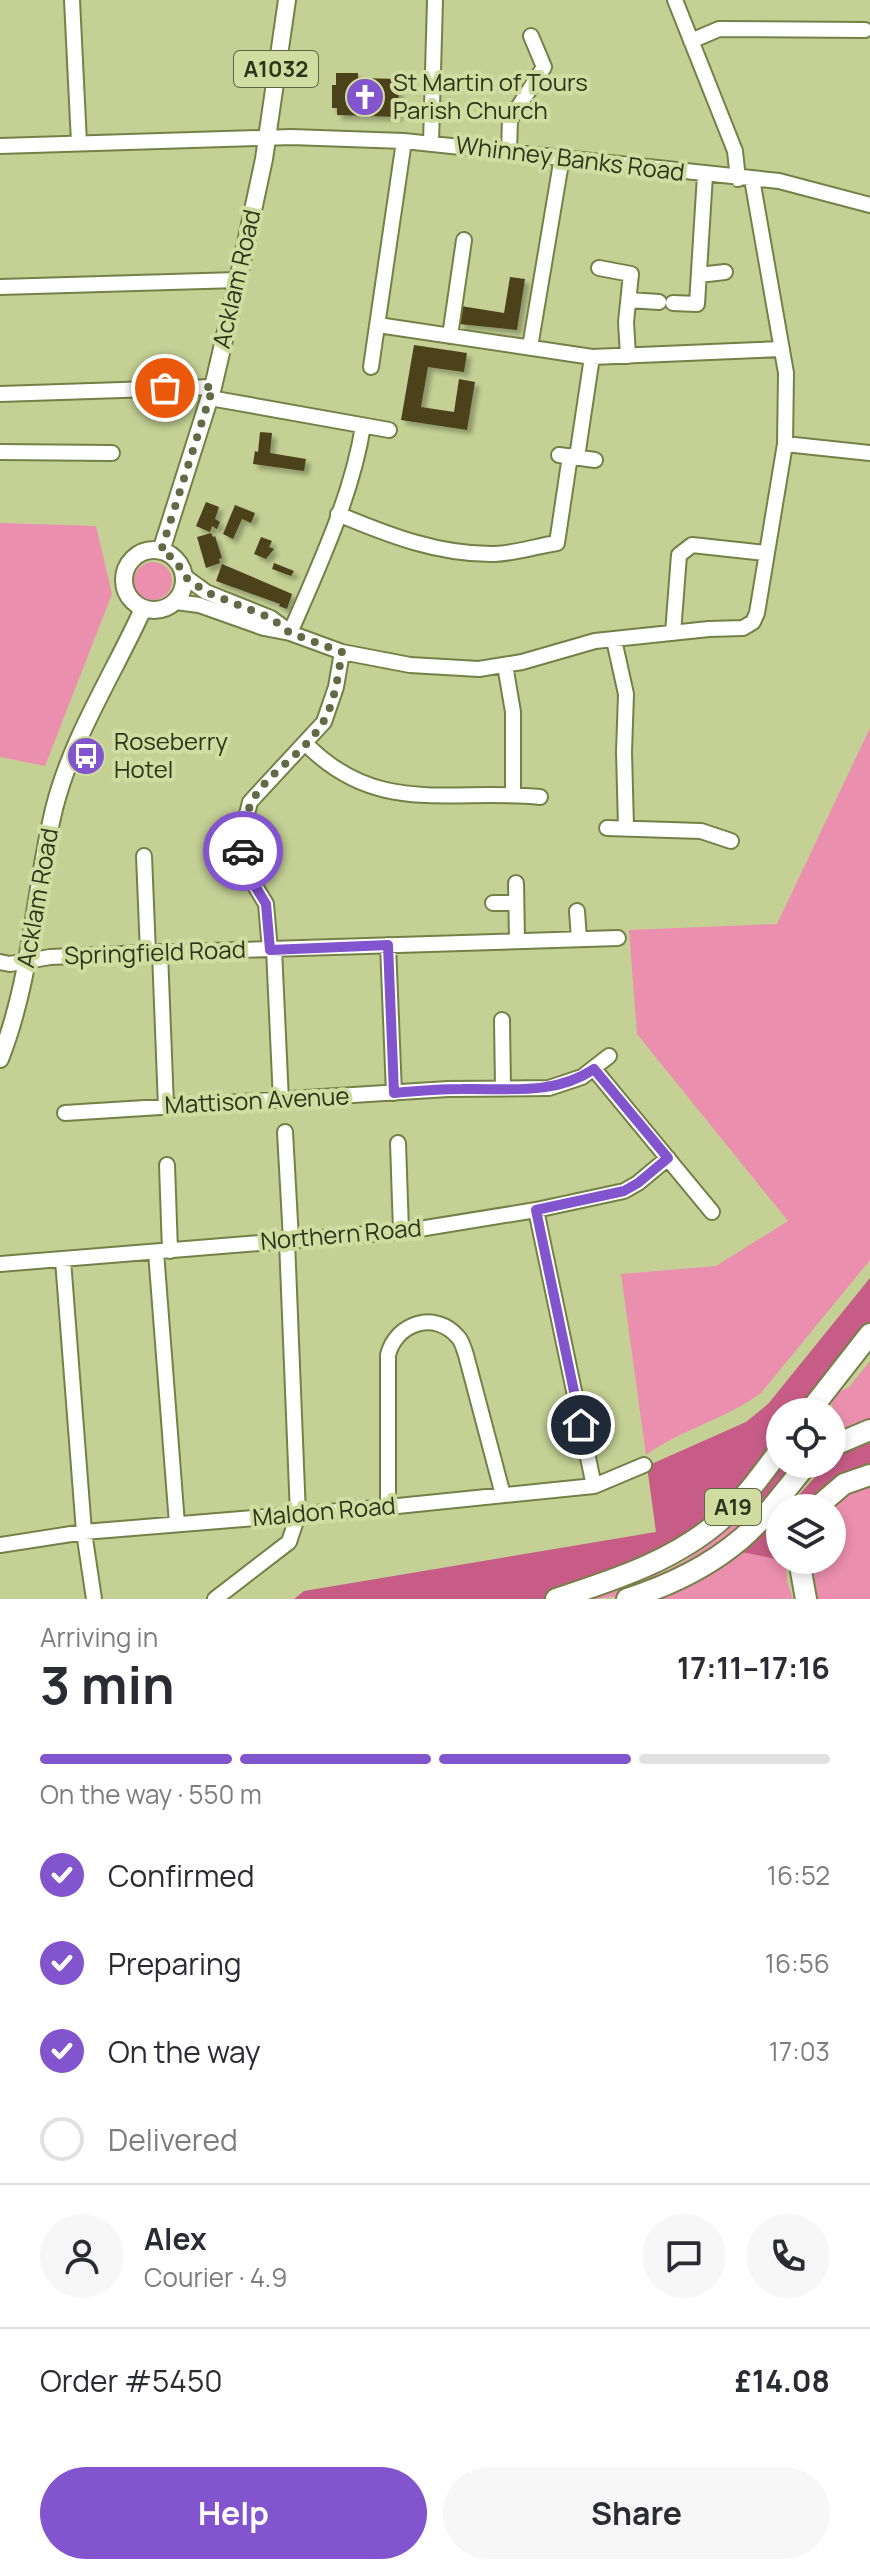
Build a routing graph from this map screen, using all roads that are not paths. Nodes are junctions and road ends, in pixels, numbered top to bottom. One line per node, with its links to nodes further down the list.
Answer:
1 (72, 0): 10 (street)
2 (287, 0): 8 (main road, Acklam Road / A1032)
3 (435, 0): 11 (street)
4 (675, 0): 7 (street)
5 (865, 30): 7 (street)
6 (531, 36): 13 (street)
7 (691, 41): 16 (street)
8 (267, 138): 9 (street, Whinney Banks Road); 10 (street, Whinney Banks Road); 22 (main road, Acklam Road / A1032)
9 (404, 141): 11 (street, Whinney Banks Road); 25 (street)
10 (79, 143): 12 (street, Whinney Banks Road)
11 (431, 143): 13 (street, Whinney Banks Road)
12 (0, 146)
13 (509, 151): 14 (street, Whinney Banks Road)
14 (562, 157): 15 (street, Whinney Banks Road); 27 (street)
15 (705, 175): 16 (street, Whinney Banks Road); 21 (street)
16 (745, 179): 17 (street, Whinney Banks Road); 28 (street)
17 (870, 205)
18 (464, 240): 26 (street)
19 (599, 268): 24 (street)
20 (725, 272): 21 (street)
21 (699, 275): 24 (street)
22 (238, 280): 23 (street); 32 (main road, Acklam Road / A1032)
23 (0, 287)
24 (629, 300): 29 (street)
25 (378, 325): 26 (street); 31 (street)
26 (450, 336): 27 (street)
27 (530, 347): 30 (street)
28 (782, 349): 29 (street); 36 (street)
29 (628, 356): 30 (street)
30 (592, 357): 40 (street)
31 (371, 367)
32 (211, 392): 33 (street); 34 (street); 43 (main road, Acklam Road / A1032)
33 (0, 394)
34 (363, 426): 35 (street); 42 (street)
35 (389, 430)
36 (785, 444): 39 (street); 44 (street)
37 (0, 452): 38 (street)
38 (112, 453)
39 (870, 453)
40 (569, 456): 41 (street); 42 (street)
41 (595, 460)
42 (338, 514): 48 (street)
43 (161, 551): 45 (main road); 47 (main road)
44 (765, 553): 49 (street); 49 (street)
45 (184, 576): 46 (main road); 48 (street)
46 (176, 602): 47 (main road); 48 (street)
47 (143, 609): 70 (main road, Acklam Road)
48 (290, 633): 51 (street)
49 (673, 633): 50 (street)
50 (614, 640): 52 (street); 56 (street)
51 (342, 652): 52 (street); 53 (street)
52 (505, 665): 54 (street)
53 (306, 744): 54 (street); 68 (street)
54 (513, 794): 55 (street)
55 (540, 797)
56 (626, 827): 57 (street); 58 (street)
57 (607, 828)
58 (731, 841)
59 (144, 856): 69 (street)
60 (516, 883): 62 (street)
61 (493, 903): 62 (street)
62 (516, 903): 66 (street)
63 (577, 911): 65 (street)
64 (618, 938): 65 (street, Springfield Road)
65 (579, 939): 66 (street, Springfield Road)
66 (517, 941): 67 (street, Springfield Road)
67 (388, 945): 68 (street, Springfield Road); 77 (street)
68 (272, 949): 69 (street, Springfield Road); 78 (street)
69 (154, 952): 70 (street, Springfield Road); 79 (street)
70 (27, 961): 71 (street, Springfield Road); 74 (main road, Acklam Road)
71 (0, 962)
72 (502, 1020): 76 (street)
73 (609, 1056): 75 (street, Mattison Avenue)
74 (0, 1059)
75 (594, 1069): 76 (street, Mattison Avenue); 83 (street)
76 (503, 1088): 77 (street, Mattison Avenue)
77 (394, 1093): 78 (street, Mattison Avenue)
78 (281, 1101): 79 (street, Mattison Avenue)
79 (166, 1107): 80 (street, Mattison Avenue)
80 (65, 1113)
81 (285, 1132): 88 (street)
82 (398, 1143): 87 (street)
83 (668, 1158): 85 (street, Northern Road); 86 (street)
84 (167, 1165): 89 (street)
85 (536, 1210): 87 (street, Northern Road); 100 (street)
86 (712, 1212)
87 (401, 1231): 88 (street, Northern Road)
88 (289, 1241): 89 (street, Northern Road); 104 (street)
89 (163, 1252): 90 (street, Northern Road); 105 (street)
90 (63, 1260): 91 (street, Northern Road); 106 (street)
91 (0, 1264)
92 (870, 1334): 93 (highway)
93 (820, 1398)
94 (870, 1430): 95 (highway)
95 (846, 1440)
96 (644, 1465): 100 (street, Maldon Road)
97 (766, 1467): 111 (highway, A19)
98 (870, 1475): 101 (highway)
99 (795, 1478): 112 (highway, A19)
100 (594, 1486): 102 (street, Maldon Road)
101 (832, 1494)
102 (503, 1495): 103 (street, Maldon Road); 103 (street)
103 (388, 1507): 104 (street, Maldon Road)
104 (298, 1515): 105 (street, Maldon Road); 110 (street)
105 (177, 1524): 106 (street, Maldon Road)
106 (84, 1532): 107 (street, Maldon Road); 109 (street)
107 (0, 1545)
108 (802, 1574): 113 (highway)
109 (94, 1599)
110 (215, 1599)
111 (556, 1599)
112 (627, 1599)
113 (806, 1599)

